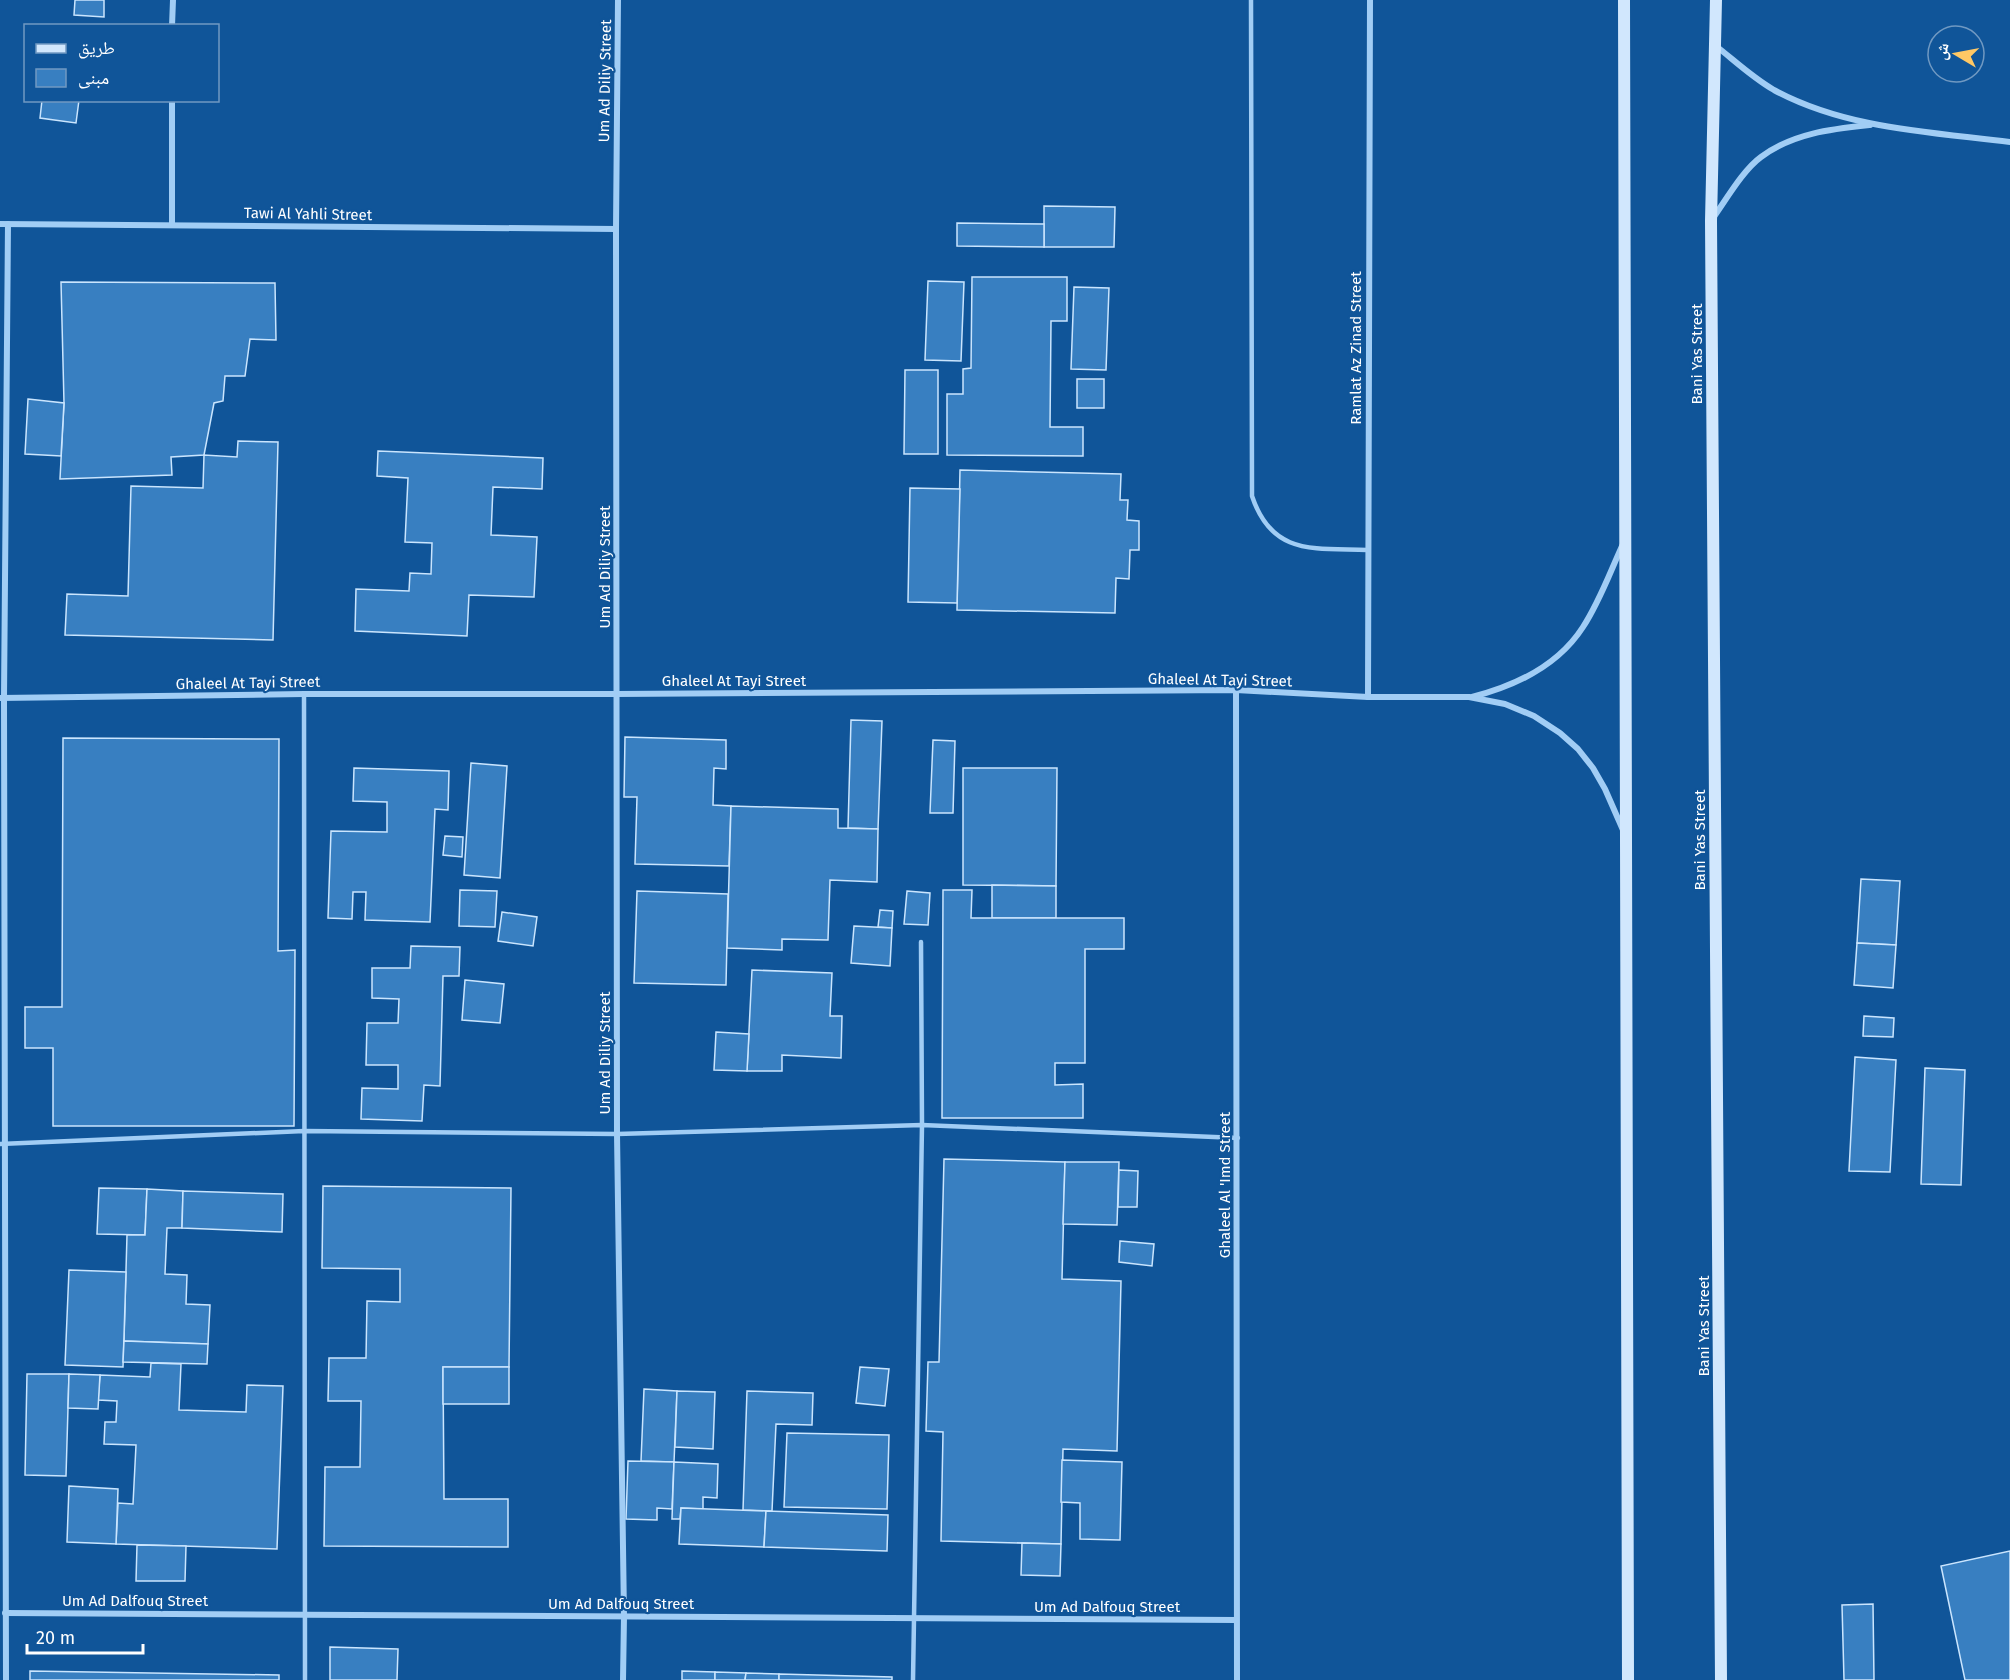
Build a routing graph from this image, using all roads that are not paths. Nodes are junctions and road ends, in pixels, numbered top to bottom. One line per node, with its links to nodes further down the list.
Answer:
1 (172, 0): 7 (street)
2 (618, 0): 15 (street, Um Ad Diliy Street)
3 (1251, 0): 17 (lane)
4 (1370, 0): 17 (street, Ramlat Az Zinad Street)
5 (1624, 0): 16 (main road)
6 (1716, 0): 8 (main road, Bani Yas Street)
7 (172, 24)
8 (1716, 46): 10 (street); 12 (main road, Bani Yas Street)
9 (172, 102): 14 (street)
10 (1874, 125): 11 (street); 12 (street)
11 (2010, 142)
12 (1711, 221): 42 (main road, Bani Yas Street)
13 (4, 224): 14 (street, Tawi Al Yahli Street); 23 (street)
14 (172, 225): 15 (street, Tawi Al Yahli Street)
15 (616, 229): 20 (street, Um Ad Diliy Street)
16 (1624, 539): 22 (street, Ghaleel At Tayi Street); 24 (main road)
17 (1367, 550): 21 (street, Ramlat Az Zinad Street)
18 (1236, 690): 20 (street, Ghaleel At Tayi Street); 21 (street, Ghaleel At Tayi Street); 29 (street, Ghaleel Al 'Imd Street)
19 (304, 694): 20 (street, Ghaleel At Tayi Street); 23 (street, Ghaleel At Tayi Street); 27 (lane)
20 (617, 694): 28 (street, Um Ad Diliy Street)
21 (1368, 697): 22 (street, Ghaleel At Tayi Street)
22 (1468, 697): 24 (street, Ghaleel At Tayi Street)
23 (2, 698): 30 (street)
24 (1625, 835): 41 (main road)
25 (921, 942): 26 (lane)
26 (922, 1125): 28 (lane, Um Ad Diliy Street); 29 (lane, Um Ad Diliy Street); 34 (lane)
27 (304, 1131): 28 (lane); 30 (lane); 32 (lane)
28 (617, 1134): 33 (street, Um Ad Diliy Street)
29 (1238, 1138): 35 (street, Ghaleel Al 'Imd Street)
30 (2, 1144): 31 (street)
31 (5, 1613): 32 (street, Um Ad Dalfouq Street); 36 (street)
32 (304, 1614): 33 (street, Um Ad Dalfouq Street); 37 (lane)
33 (624, 1616): 34 (street, Um Ad Dalfouq Street); 38 (street, Um Ad Diliy Street)
34 (913, 1618): 35 (street, Um Ad Dalfouq Street); 39 (lane)
35 (1236, 1620): 40 (street, Ghaleel Al 'Imd Street)
36 (6, 1680)
37 (304, 1680)
38 (622, 1680)
39 (913, 1680)
40 (1237, 1680)
41 (1628, 1680)
42 (1721, 1680)

